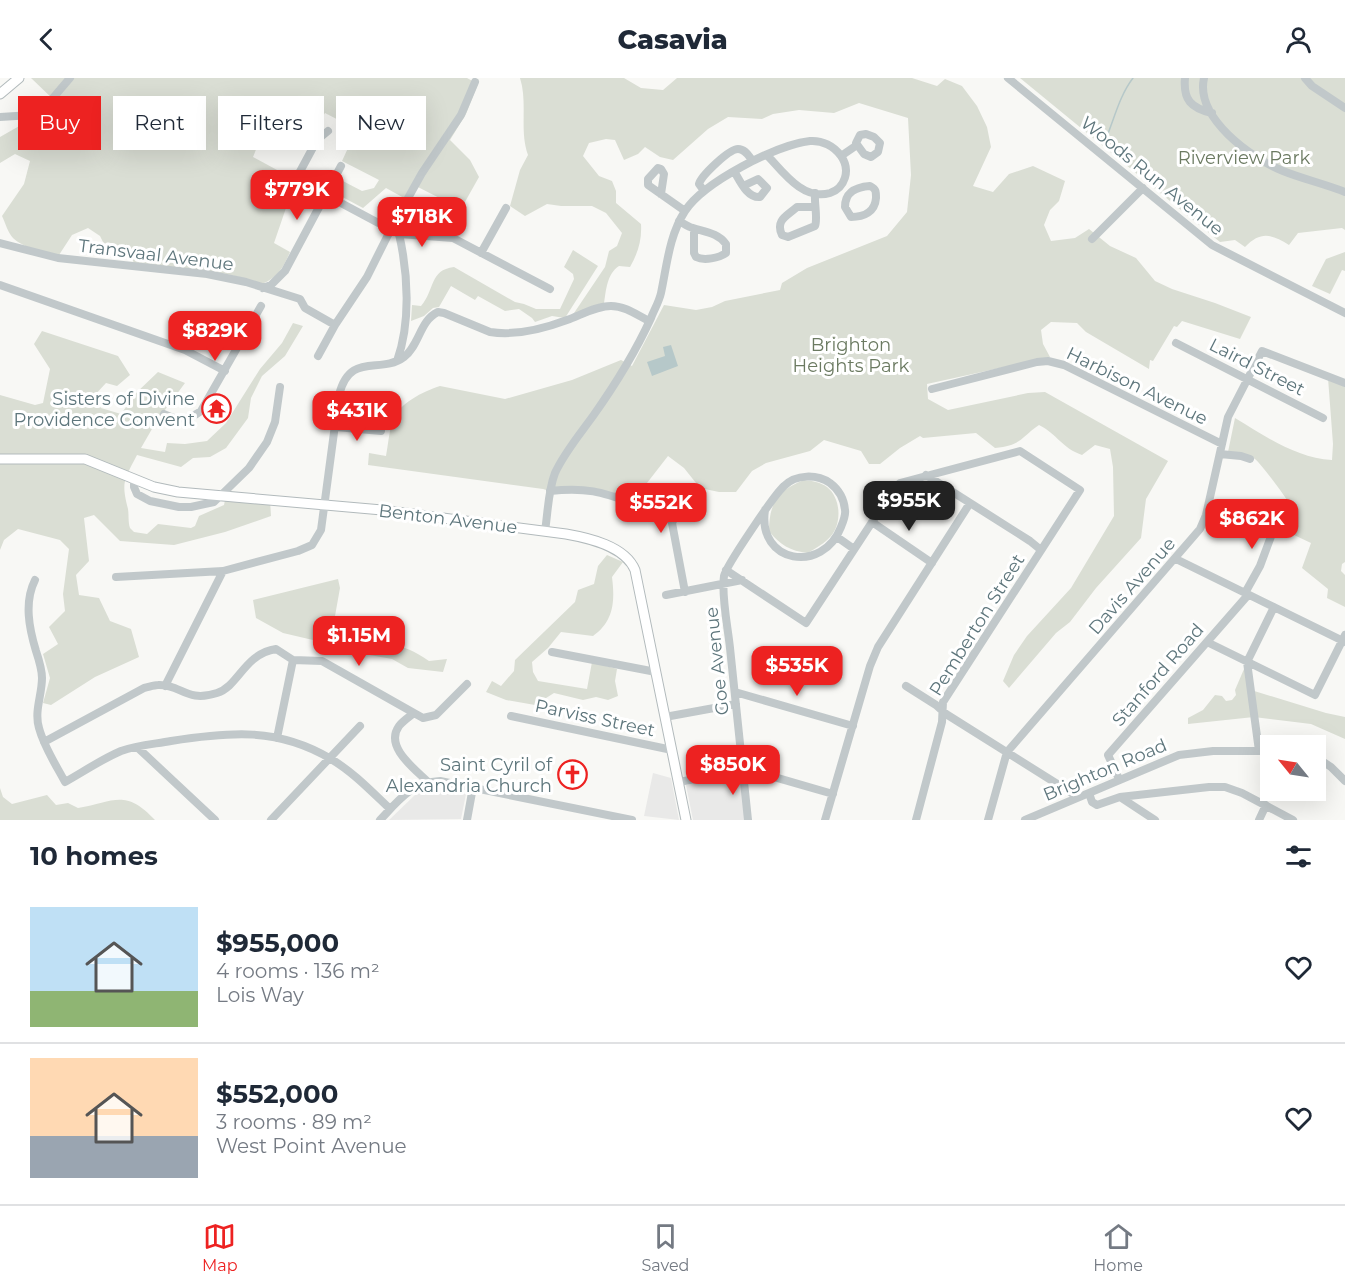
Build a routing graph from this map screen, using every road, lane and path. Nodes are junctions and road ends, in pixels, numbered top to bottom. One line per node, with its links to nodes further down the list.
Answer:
1 (19, 78): 9 (main road)
2 (70, 78): 13 (street)
3 (1185, 78): 10 (street)
4 (1204, 78): 8 (street)
5 (1305, 78): 11 (street)
6 (1011, 79): 23 (street, Woods Run Avenue)
7 (475, 82): 35 (street)
8 (1202, 91): 10 (street); 12 (street)
9 (0, 94)
10 (1192, 103): 12 (street)
11 (1345, 108)
12 (1212, 113): 26 (street)
13 (0, 117)
14 (328, 131): 28 (street)
15 (857, 145): 17 (street)
16 (767, 155): 17 (street); 18 (street); 27 (street)
17 (842, 156): 21 (street)
18 (752, 160): 20 (street); 25 (street)
19 (341, 166): 28 (street)
20 (734, 171): 22 (street); 25 (street)
21 (844, 183): 24 (street); 27 (street)
22 (744, 186)
23 (1143, 188): 36 (street); 43 (street, Woods Run Avenue)
24 (853, 189): 24 (street)
25 (704, 191): 32 (street)
26 (1345, 192)
27 (815, 193): 30 (street)
28 (326, 194): 35 (street); 40 (street)
29 (661, 194): 32 (street)
30 (814, 207): 30 (street)
31 (506, 208): 38 (street)
32 (685, 211): 33 (street)
33 (679, 221): 34 (street); 44 (street)
34 (694, 229): 34 (street)
35 (396, 232): 38 (street); 45 (street); 48 (street)
36 (1092, 239)
37 (0, 243): 40 (street, Transvaal Avenue)
38 (481, 253): 41 (street)
39 (0, 285): 49 (street)
40 (263, 288): 45 (street, Transvaal Avenue)
41 (550, 288)
42 (261, 306): 49 (street)
43 (1345, 313)
44 (649, 321): 48 (street); 64 (street)
45 (335, 325): 47 (street)
46 (1176, 343): 50 (street, Laird Street)
47 (318, 356)
48 (397, 361): 56 (street)
49 (225, 371): 54 (street)
50 (1248, 378): 51 (street, Davis Avenue); 55 (street, Laird Street); 58 (street, Davis Avenue)
51 (1345, 383)
52 (280, 387): 66 (street)
53 (932, 389): 58 (street, Harbison Avenue)
54 (164, 414)
55 (1323, 418)
56 (336, 427): 57 (street); 69 (street)
57 (381, 431)
58 (1222, 444): 59 (street, Davis Avenue)
59 (1220, 454): 61 (street); 77 (street, Davis Avenue)
60 (0, 459): 63 (main road, Benton Avenue)
61 (1250, 459)
62 (926, 475): 67 (street); 72 (street); 76 (street, Pemberton Street)
63 (134, 479): 66 (main road, Benton Avenue); 66 (street)
64 (550, 491): 68 (street); 73 (street)
65 (696, 491): 85 (street)
66 (220, 494): 69 (main road, Benton Avenue)
67 (970, 503): 76 (street); 78 (street)
68 (636, 504)
69 (326, 505): 73 (main road, Benton Avenue); 80 (street)
70 (765, 510): 74 (street); 74 (street); 79 (street, Goe Avenue)
71 (1279, 515): 86 (street, Stanford Road)
72 (872, 522): 75 (street); 78 (street)
73 (545, 531): 94 (main road, Benton Avenue)
74 (837, 537): 75 (street)
75 (854, 549): 83 (street)
76 (1041, 550): 100 (street, Pemberton Street)
77 (1176, 559): 86 (street); 111 (street, Davis Avenue)
78 (932, 563): 105 (street)
79 (726, 570): 83 (street); 84 (street, Goe Avenue)
80 (223, 571): 81 (street); 96 (street)
81 (116, 577)
82 (35, 580): 107 (street)
83 (742, 580): 84 (street)
84 (724, 584): 85 (street); 98 (street, Goe Avenue)
85 (685, 591): 87 (street)
86 (1247, 594): 88 (street); 90 (street, Stanford Road)
87 (666, 595)
88 (1274, 607): 89 (street); 93 (street)
89 (1344, 639): 93 (street)
90 (1207, 642): 93 (street); 115 (street, Stanford Road)
91 (552, 652): 94 (street)
92 (293, 660): 96 (street); 101 (street); 106 (street)
93 (1247, 662): 110 (street)
94 (656, 672): 103 (main road, Benton Avenue)
95 (467, 684): 101 (street)
96 (165, 686): 107 (street)
97 (906, 686): 100 (street)
98 (735, 692): 99 (street, Goe Avenue); 105 (street)
99 (736, 704): 103 (street); 114 (street, Goe Avenue)
100 (942, 711): 111 (street); 135 (street, Pemberton Street)
101 (414, 713): 117 (street)
102 (512, 716): 109 (street, Parviss Street)
103 (665, 717): 109 (main road, Benton Avenue)
104 (360, 726): 112 (street)
105 (853, 726): 121 (street)
106 (278, 738): 108 (street); 112 (street)
107 (44, 742): 108 (street)
108 (137, 747): 127 (street)
109 (672, 750): 118 (main road, Benton Avenue)
110 (1259, 751): 115 (street, Brighton Road)
111 (1007, 752): 122 (street); 136 (street, Davis Avenue)
112 (330, 758): 125 (street); 128 (street)
113 (1326, 764): 116 (street)
114 (743, 770): 118 (street); 121 (street); 133 (street, Goe Avenue)
115 (1119, 779): 120 (street, Brighton Road)
116 (1345, 781)
117 (428, 782): 119 (street); 125 (street)
118 (678, 782): 132 (main road, Benton Avenue)
119 (473, 788): 130 (street); 131 (street)
120 (1089, 793): 122 (street, Brighton Road); 123 (street)
121 (833, 794): 134 (street)
122 (1078, 797): 126 (street, Brighton Road)
123 (1120, 797): 124 (street); 138 (street)
124 (1266, 805): 139 (street); 140 (street)
125 (390, 809): 129 (street)
126 (1040, 818): 137 (street, Brighton Road)
127 (215, 820)
128 (271, 820)
129 (380, 820)
130 (467, 820)
131 (632, 820)
132 (686, 820)
133 (748, 820)
134 (825, 820)
135 (916, 820)
136 (988, 820)
137 (1025, 820)
138 (1155, 820)
139 (1259, 820)
140 (1293, 820)

